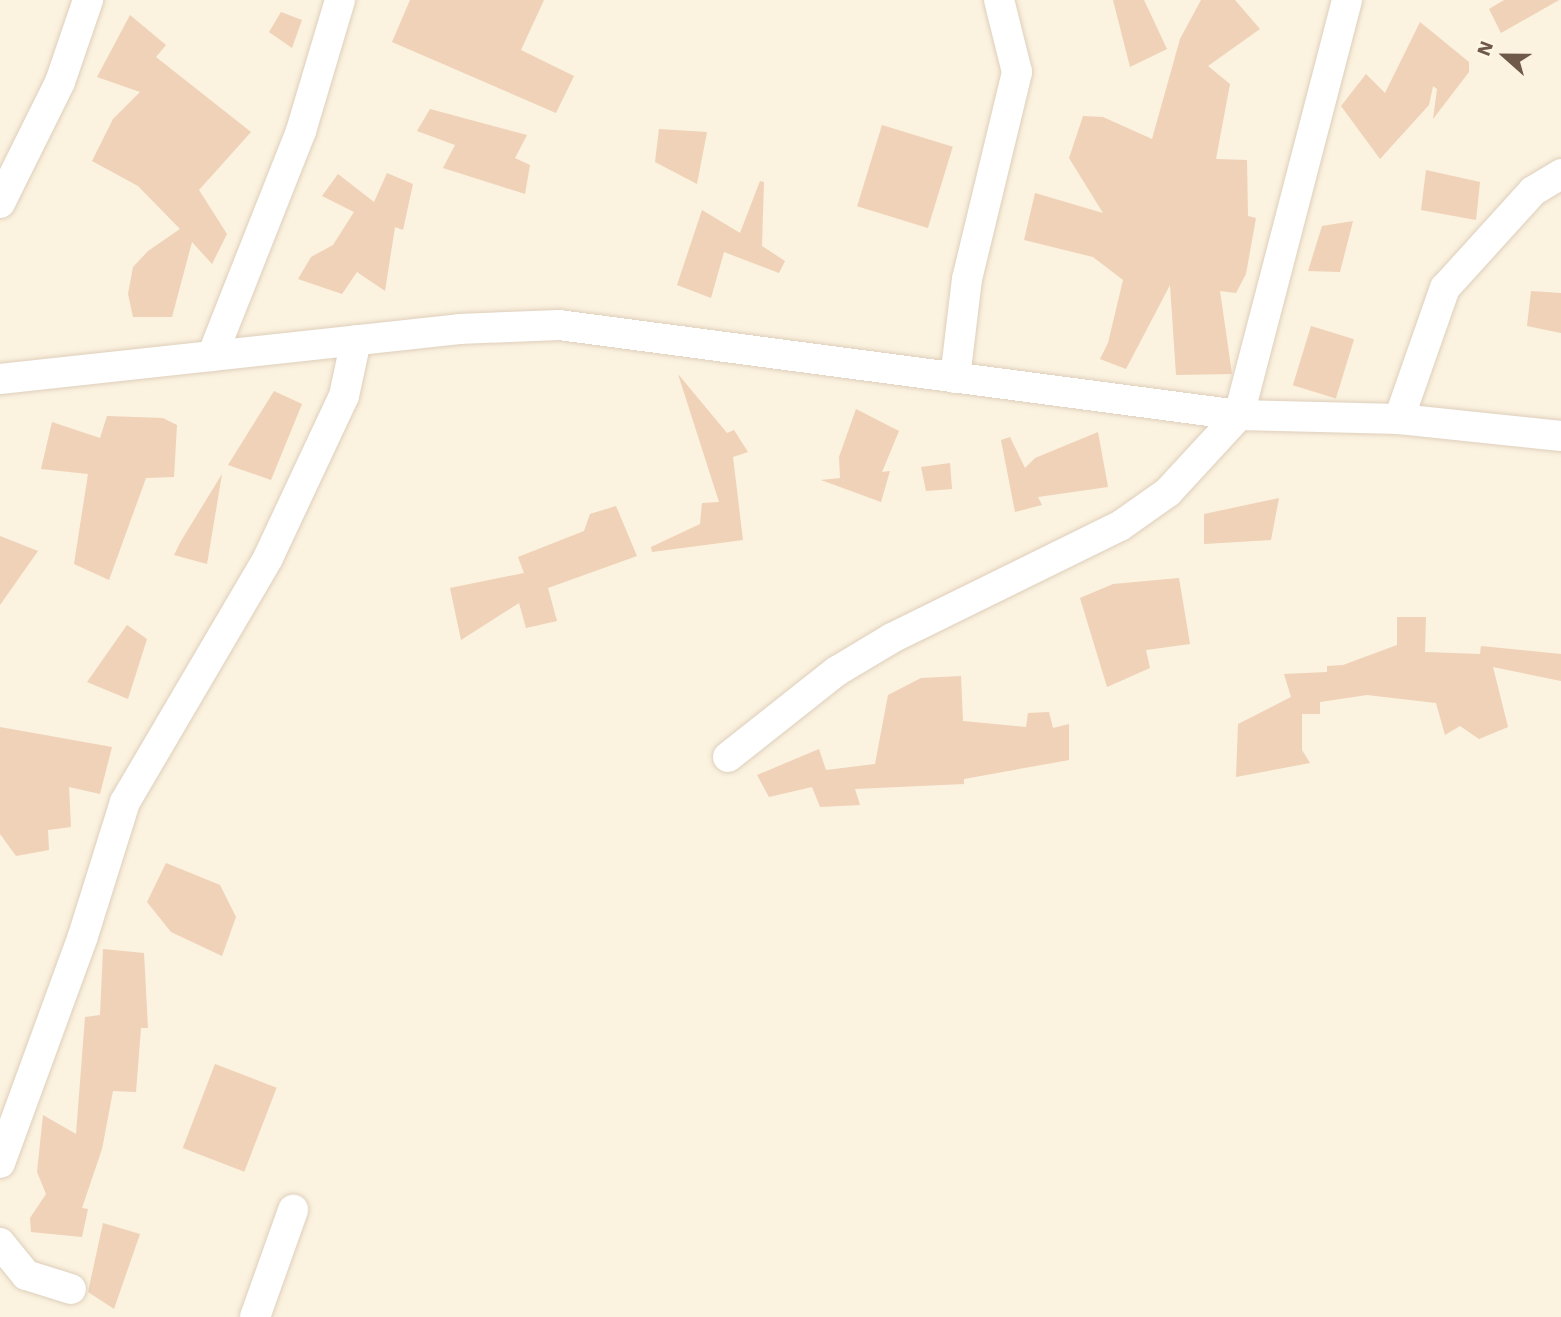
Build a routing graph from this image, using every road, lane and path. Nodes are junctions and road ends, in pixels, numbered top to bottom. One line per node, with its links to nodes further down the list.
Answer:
1 (88, 0): 6 (street)
2 (340, 0): 8 (street)
3 (999, 0): 9 (street)
4 (1347, 0): 11 (street)
5 (1561, 174): 12 (street)
6 (0, 203)
7 (356, 340): 8 (street); 9 (street); 15 (street)
8 (212, 356): 10 (street)
9 (955, 378): 11 (street)
10 (0, 379)
11 (1239, 415): 12 (street); 14 (street)
12 (1399, 419): 13 (street)
13 (1561, 436)
14 (728, 757)
15 (0, 1163)
16 (293, 1210): 19 (street)
17 (0, 1243): 18 (street)
18 (71, 1289)
19 (255, 1317)

